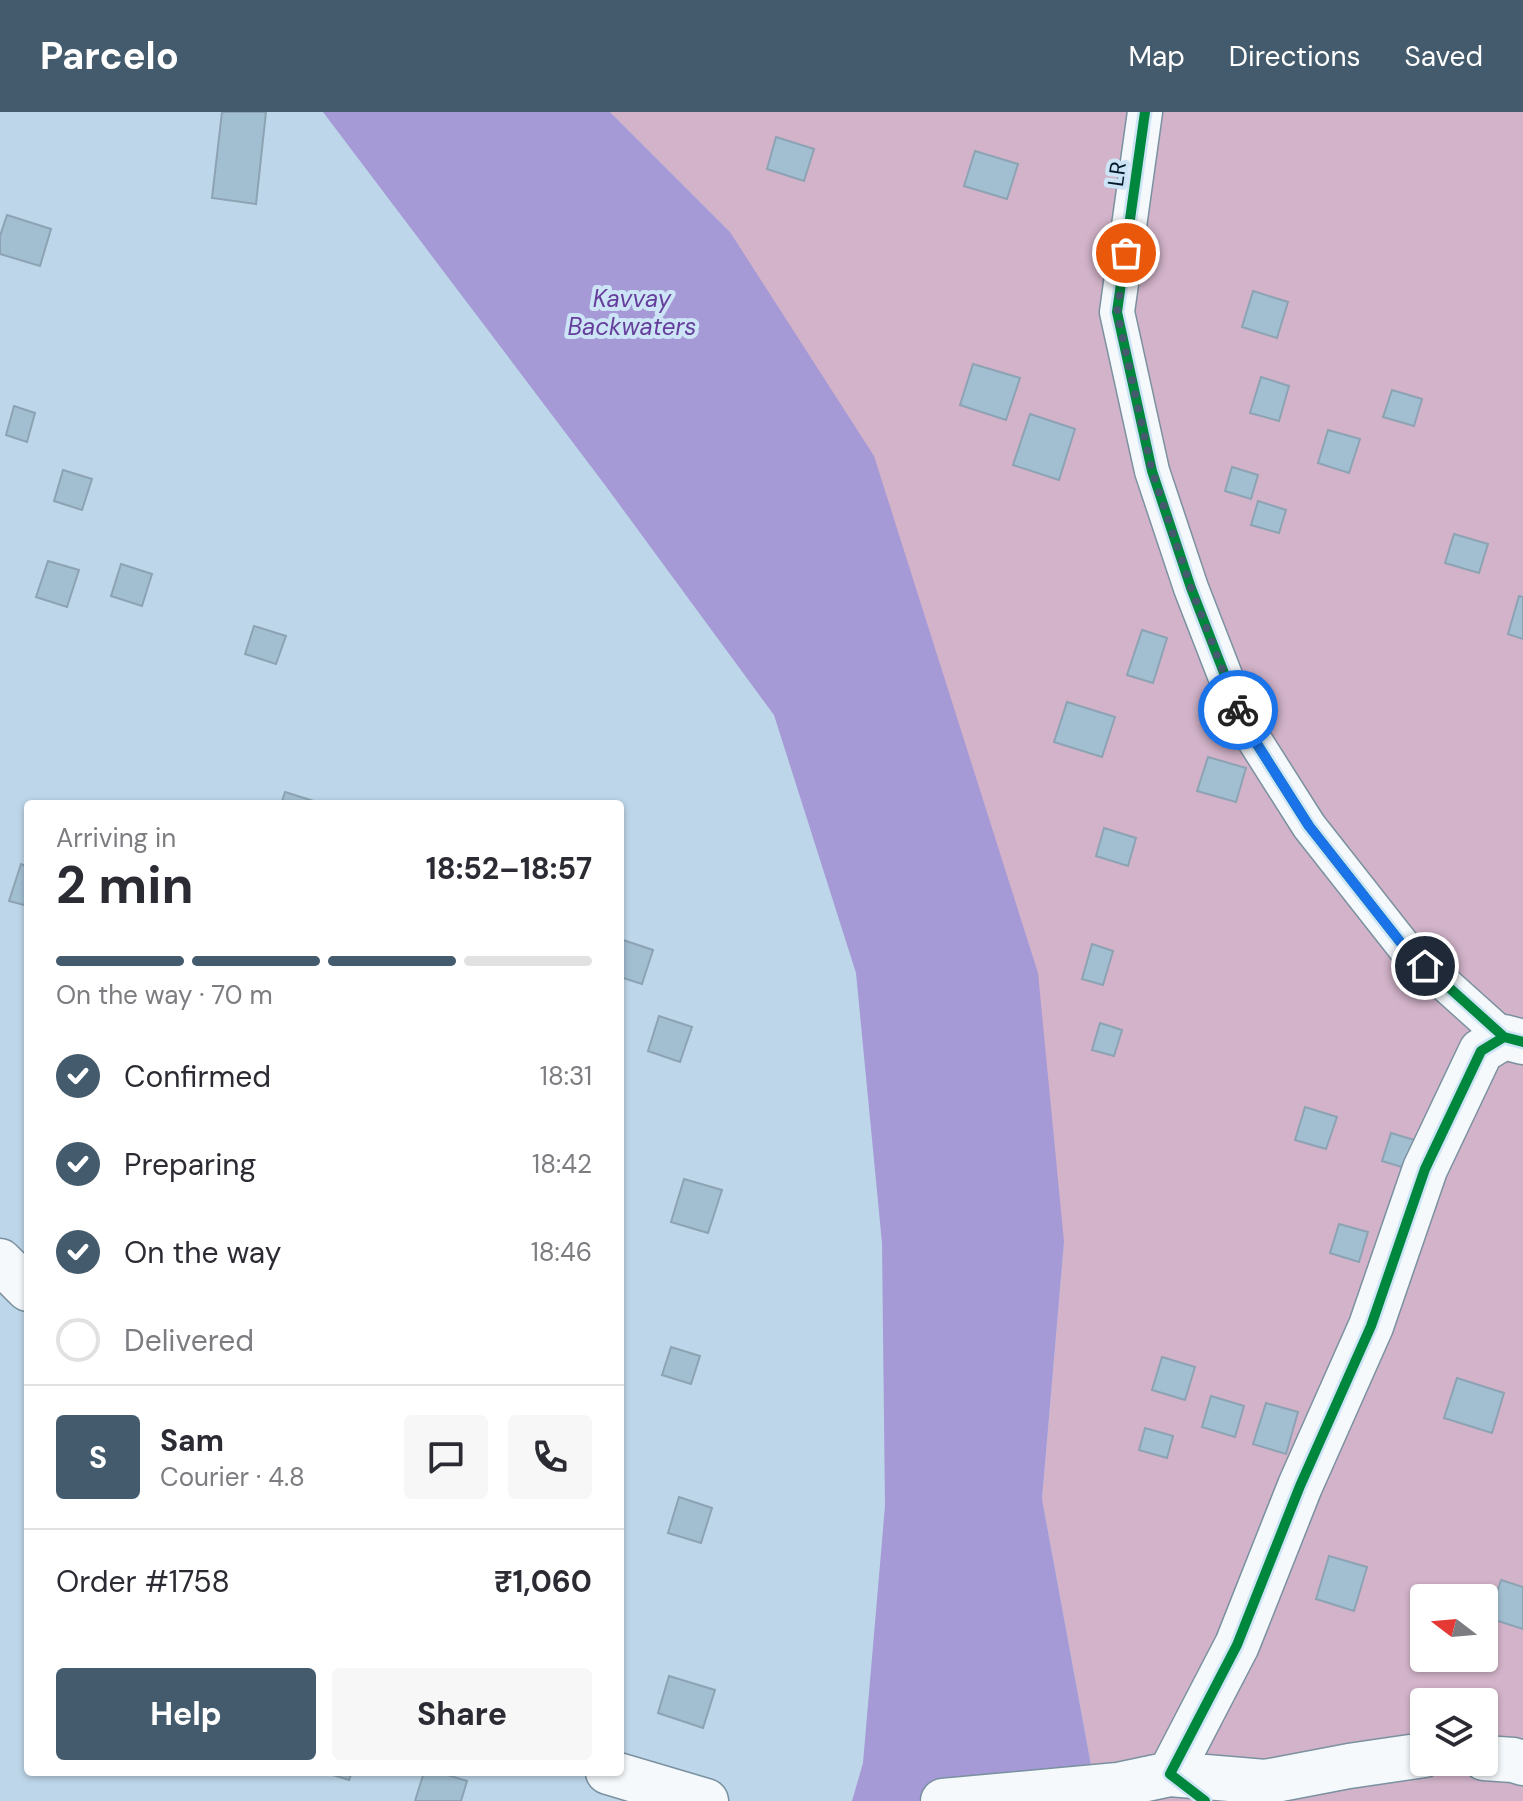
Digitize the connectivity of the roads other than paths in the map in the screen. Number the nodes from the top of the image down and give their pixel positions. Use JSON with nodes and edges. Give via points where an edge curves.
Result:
{"nodes":[{"id":1,"x":1145,"y":112,"type":"edge"},
{"id":2,"x":1513,"y":1040,"type":"edge"},
{"id":3,"x":0,"y":1261,"type":"edge"},
{"id":4,"x":24,"y":1285,"type":"edge"},
{"id":5,"x":1410,"y":1757,"type":"edge"},
{"id":6,"x":1498,"y":1759,"type":"edge"},
{"id":7,"x":1523,"y":1763,"type":"edge"},
{"id":8,"x":1170,"y":1774,"type":"junction"},
{"id":9,"x":622,"y":1776,"type":"edge"},
{"id":10,"x":706,"y":1801,"type":"edge"},
{"id":11,"x":943,"y":1801,"type":"edge"},
{"id":12,"x":1205,"y":1801,"type":"edge"}],
"edges":[{"from":1,"to":2,"type":"street","name":"LR","via":[[1117,312],[1152,471],[1243,722],[1309,826],[1405,948]]},
{"from":2,"to":8,"type":"street","via":[[1481,1051],[1425,1169],[1371,1326],[1237,1645]]},
{"from":3,"to":4,"type":"street"},
{"from":5,"to":8,"type":"street","via":[[1265,1782]]},
{"from":6,"to":7,"type":"street"},
{"from":8,"to":11,"type":"street","via":[[1118,1785]]},
{"from":8,"to":12,"type":"street"},
{"from":9,"to":10,"type":"street"}]}
